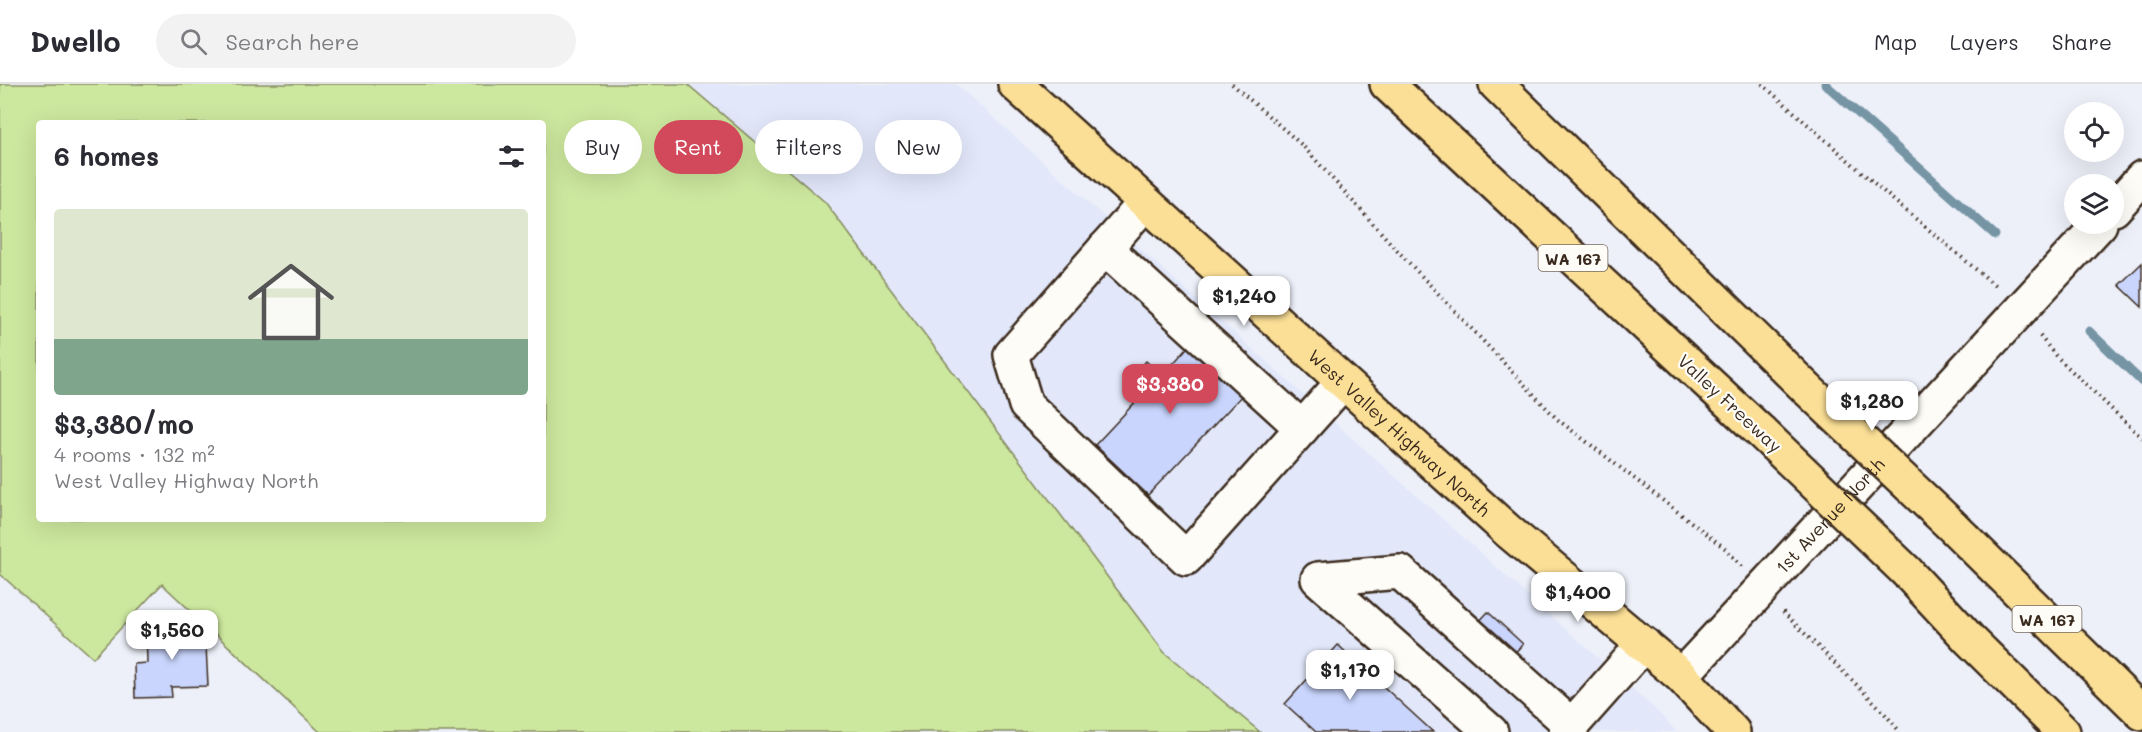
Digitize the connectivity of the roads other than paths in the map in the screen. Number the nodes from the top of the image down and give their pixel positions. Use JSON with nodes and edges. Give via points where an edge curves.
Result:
{"nodes":[{"id":1,"x":1015,"y":84,"type":"edge"},
{"id":2,"x":1387,"y":84,"type":"edge"},
{"id":3,"x":1496,"y":84,"type":"edge"},
{"id":4,"x":2142,"y":178,"type":"edge"},
{"id":5,"x":2124,"y":198,"type":"edge"},
{"id":6,"x":1145,"y":203,"type":"junction"},
{"id":7,"x":2091,"y":234,"type":"edge"},
{"id":8,"x":1105,"y":248,"type":"junction"},
{"id":9,"x":1343,"y":382,"type":"junction"},
{"id":10,"x":1302,"y":428,"type":"junction"},
{"id":11,"x":1644,"y":644,"type":"junction"},
{"id":12,"x":1681,"y":676,"type":"junction"},
{"id":13,"x":2141,"y":712,"type":"edge"},
{"id":14,"x":1569,"y":729,"type":"edge"},
{"id":15,"x":1491,"y":732,"type":"edge"},
{"id":16,"x":1733,"y":732,"type":"edge"},
{"id":17,"x":2063,"y":732,"type":"edge"}],
"edges":[{"from":1,"to":6,"type":"main road","name":"West Valley Highway North"},
{"from":2,"to":17,"type":"main road","name":"Valley Freeway","number":"WA 167","bridge":true,"via":[[1760,431],[1906,571]]},
{"from":3,"to":13,"type":"main road","number":"WA 167","bridge":true},
{"from":4,"to":5,"type":"street"},
{"from":6,"to":8,"type":"street"},
{"from":6,"to":9,"type":"main road","name":"West Valley Highway North"},
{"from":7,"to":12,"type":"street","name":"1st Avenue North"},
{"from":8,"to":10,"type":"street"},
{"from":8,"to":10,"type":"street","via":[[1011,355],[1026,405],[1186,558]]},
{"from":9,"to":10,"type":"street"},
{"from":9,"to":11,"type":"main road","name":"West Valley Highway North","via":[[1508,531]]},
{"from":11,"to":12,"type":"main road","name":"West Valley Highway North"},
{"from":11,"to":14,"type":"street"},
{"from":12,"to":16,"type":"main road","name":"West Valley Highway North"},
{"from":14,"to":15,"type":"street","via":[[1400,572],[1318,579]]}]}
